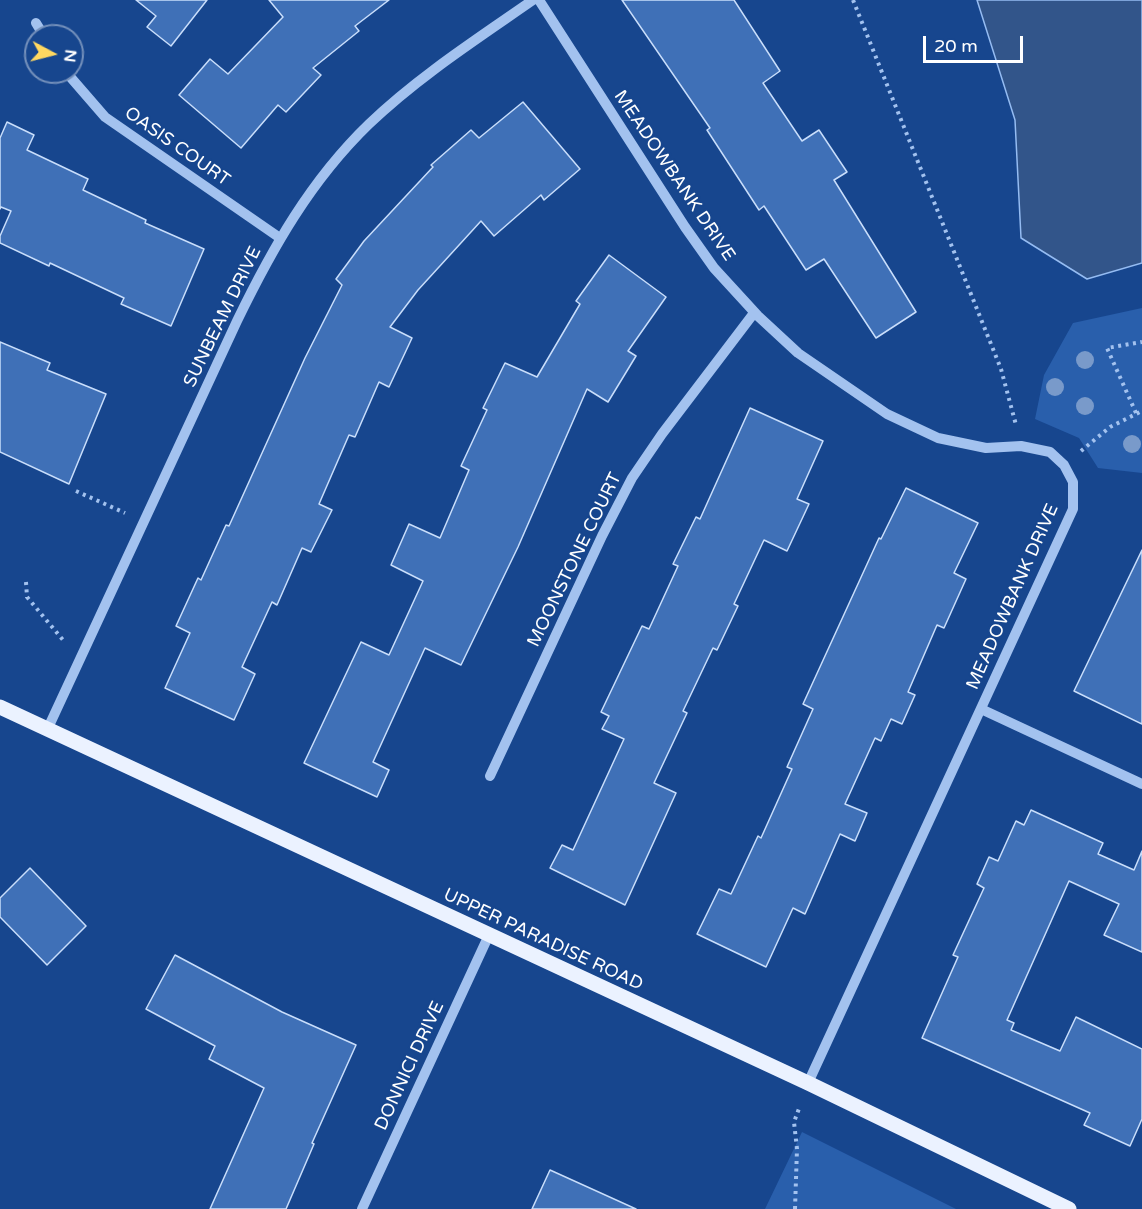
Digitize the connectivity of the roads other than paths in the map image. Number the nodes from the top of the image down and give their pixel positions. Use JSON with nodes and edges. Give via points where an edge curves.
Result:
{"nodes":[{"id":1,"x":533,"y":0,"type":"edge"},
{"id":2,"x":539,"y":0,"type":"edge"},
{"id":3,"x":76,"y":84,"type":"edge"},
{"id":4,"x":280,"y":238,"type":"junction"},
{"id":5,"x":754,"y":313,"type":"junction"},
{"id":6,"x":0,"y":707,"type":"edge"},
{"id":7,"x":981,"y":709,"type":"junction"},
{"id":8,"x":48,"y":728,"type":"junction"},
{"id":9,"x":490,"y":776,"type":"dead end"},
{"id":10,"x":1142,"y":784,"type":"edge"},
{"id":11,"x":488,"y":937,"type":"junction"},
{"id":12,"x":808,"y":1083,"type":"junction"},
{"id":13,"x":362,"y":1209,"type":"edge"},
{"id":14,"x":1069,"y":1209,"type":"edge"}],
"edges":[{"from":1,"to":4,"type":"street","name":"SUNBEAM DRIVE","via":[[434,70],[369,124],[313,188]]},
{"from":2,"to":5,"type":"street","name":"MEADOWBANK DRIVE","via":[[685,227],[714,268]]},
{"from":3,"to":4,"type":"street","name":"OASIS COURT","via":[[105,117]]},
{"from":4,"to":8,"type":"street","name":"SUNBEAM DRIVE","via":[[237,321]]},
{"from":5,"to":7,"type":"street","name":"MEADOWBANK DRIVE","via":[[798,353],[887,414],[938,438],[986,448],[1021,446],[1050,452],[1064,465],[1073,482],[1073,509]]},
{"from":5,"to":9,"type":"street","name":"MOONSTONE COURT","via":[[632,478]]},
{"from":6,"to":8,"type":"main road","name":"UPPER PARADISE ROAD"},
{"from":7,"to":10,"type":"street"},
{"from":7,"to":12,"type":"street","name":"MEADOWBANK DRIVE"},
{"from":8,"to":11,"type":"main road","name":"UPPER PARADISE ROAD"},
{"from":11,"to":12,"type":"main road","name":"UPPER PARADISE ROAD"},
{"from":11,"to":13,"type":"street","name":"DONNICI DRIVE"},
{"from":12,"to":14,"type":"main road","name":"UPPER PARADISE ROAD"}]}
